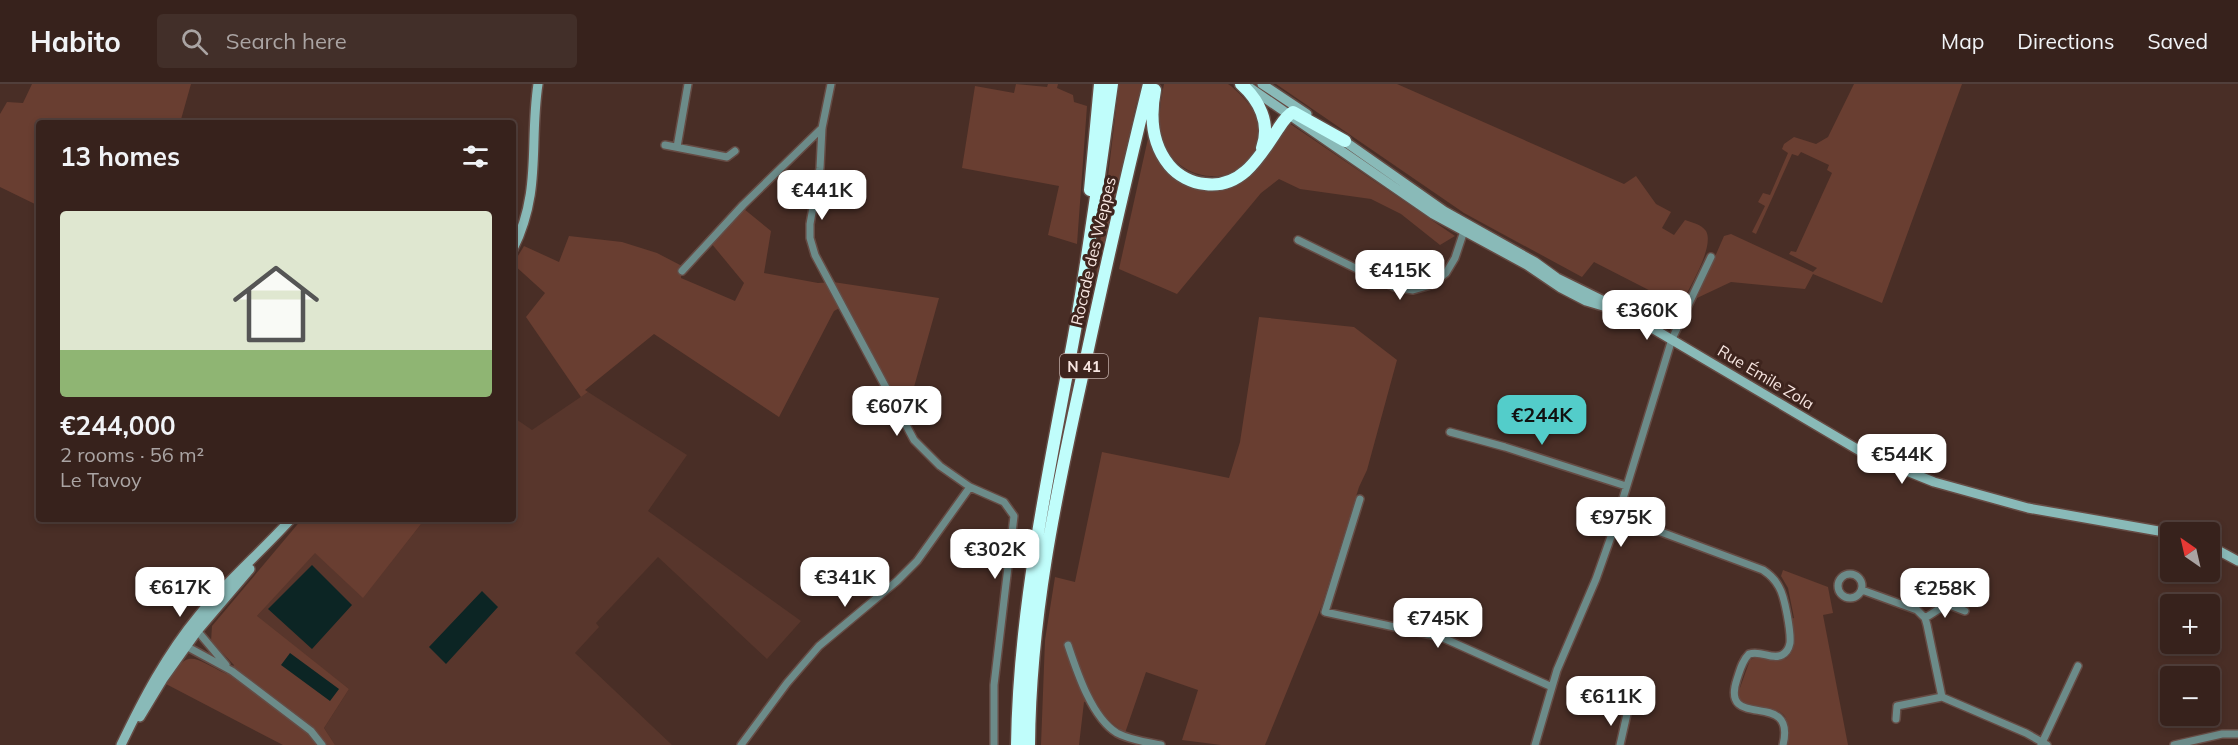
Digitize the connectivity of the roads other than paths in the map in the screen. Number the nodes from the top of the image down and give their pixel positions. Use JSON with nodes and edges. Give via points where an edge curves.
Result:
{"nodes":[{"id":1,"x":538,"y":84,"type":"edge"},
{"id":2,"x":688,"y":84,"type":"edge"},
{"id":3,"x":831,"y":84,"type":"edge"},
{"id":4,"x":1100,"y":84,"type":"edge"},
{"id":5,"x":1112,"y":84,"type":"edge"},
{"id":6,"x":1149,"y":84,"type":"edge"},
{"id":7,"x":1156,"y":84,"type":"edge"},
{"id":8,"x":1242,"y":84,"type":"edge"},
{"id":9,"x":1262,"y":84,"type":"edge"},
{"id":10,"x":1289,"y":114,"type":"junction"},
{"id":11,"x":822,"y":128,"type":"junction"},
{"id":12,"x":665,"y":145,"type":"dead end"},
{"id":13,"x":1346,"y":146,"type":"junction"},
{"id":14,"x":677,"y":147,"type":"junction"},
{"id":15,"x":735,"y":151,"type":"dead end"},
{"id":16,"x":1257,"y":160,"type":"junction"},
{"id":17,"x":1465,"y":228,"type":"junction"},
{"id":18,"x":1298,"y":240,"type":"dead end"},
{"id":19,"x":516,"y":242,"type":"edge"},
{"id":20,"x":1711,"y":257,"type":"dead end"},
{"id":21,"x":682,"y":271,"type":"dead end"},
{"id":22,"x":1078,"y":308,"type":"junction"},
{"id":23,"x":1672,"y":339,"type":"junction"},
{"id":24,"x":1450,"y":432,"type":"dead end"},
{"id":25,"x":1626,"y":486,"type":"junction"},
{"id":26,"x":970,"y":487,"type":"junction"},
{"id":27,"x":1360,"y":499,"type":"dead end"},
{"id":28,"x":1618,"y":516,"type":"junction"},
{"id":29,"x":288,"y":522,"type":"edge"},
{"id":30,"x":2160,"y":531,"type":"edge"},
{"id":31,"x":2220,"y":551,"type":"edge"},
{"id":32,"x":2238,"y":561,"type":"edge"},
{"id":33,"x":1862,"y":590,"type":"dead end"},
{"id":34,"x":1965,"y":611,"type":"dead end"},
{"id":35,"x":1924,"y":618,"type":"junction"},
{"id":36,"x":194,"y":628,"type":"junction"},
{"id":37,"x":182,"y":644,"type":"junction"},
{"id":38,"x":1068,"y":645,"type":"dead end"},
{"id":39,"x":2078,"y":666,"type":"dead end"},
{"id":40,"x":232,"y":671,"type":"junction"},
{"id":41,"x":1552,"y":687,"type":"junction"},
{"id":42,"x":1942,"y":697,"type":"junction"},
{"id":43,"x":1627,"y":714,"type":"dead end"},
{"id":44,"x":1896,"y":719,"type":"dead end"},
{"id":45,"x":2238,"y":734,"type":"edge"},
{"id":46,"x":2044,"y":744,"type":"edge"},
{"id":47,"x":122,"y":745,"type":"edge"},
{"id":48,"x":322,"y":745,"type":"edge"},
{"id":49,"x":741,"y":745,"type":"edge"},
{"id":50,"x":994,"y":745,"type":"edge"},
{"id":51,"x":1017,"y":745,"type":"edge"},
{"id":52,"x":1029,"y":745,"type":"edge"},
{"id":53,"x":1161,"y":745,"type":"edge"},
{"id":54,"x":1535,"y":745,"type":"edge"},
{"id":55,"x":1620,"y":745,"type":"edge"},
{"id":56,"x":1783,"y":745,"type":"edge"},
{"id":57,"x":2174,"y":745,"type":"edge"}],
"edges":[{"from":1,"to":19,"type":"main road","via":[[533,184]]},
{"from":2,"to":14,"type":"street"},
{"from":3,"to":11,"type":"street"},
{"from":4,"to":22,"type":"highway"},
{"from":5,"to":22,"type":"highway","number":"N 41"},
{"from":6,"to":52,"type":"highway","name":"Rocade des Weppes","number":"N 41","via":[[1054,508],[1037,613]]},
{"from":7,"to":16,"type":"highway","via":[[1152,109],[1156,138],[1168,165],[1181,176],[1220,185],[1240,177]]},
{"from":8,"to":10,"type":"main road"},
{"from":8,"to":16,"type":"highway","via":[[1258,103],[1264,123],[1264,143]]},
{"from":9,"to":13,"type":"main road"},
{"from":10,"to":13,"type":"highway","via":[[1295,112]]},
{"from":10,"to":16,"type":"highway"},
{"from":11,"to":21,"type":"street"},
{"from":11,"to":26,"type":"street","via":[[820,168],[810,219],[811,243],[818,262],[914,440],[933,461]]},
{"from":12,"to":14,"type":"street"},
{"from":13,"to":17,"type":"main road"},
{"from":14,"to":15,"type":"street","via":[[727,157]]},
{"from":17,"to":18,"type":"street","via":[[1446,273],[1431,285],[1413,290],[1394,287]]},
{"from":17,"to":23,"type":"main road","name":"Rue Émile Zola","via":[[1561,288],[1636,319]]},
{"from":20,"to":23,"type":"street"},
{"from":22,"to":51,"type":"highway","name":"Rocade des Weppes","number":"N 41","via":[[1024,620]]},
{"from":23,"to":25,"type":"street"},
{"from":23,"to":30,"type":"main road","name":"Rue Émile Zola","via":[[1890,466],[2028,508]]},
{"from":24,"to":25,"type":"street"},
{"from":25,"to":28,"type":"street"},
{"from":26,"to":49,"type":"street","via":[[917,561],[819,646]]},
{"from":26,"to":50,"type":"street","via":[[1004,502],[1012,511],[1014,522],[994,685]]},
{"from":27,"to":41,"type":"street","via":[[1325,612],[1441,637]]},
{"from":28,"to":41,"type":"street"},
{"from":28,"to":56,"type":"street","via":[[1762,570],[1778,585],[1783,595],[1788,649],[1777,656],[1749,654],[1733,694],[1740,705],[1782,719]]},
{"from":29,"to":36,"type":"main road"},
{"from":31,"to":32,"type":"main road"},
{"from":33,"to":35,"type":"street","via":[[1917,610]]},
{"from":34,"to":35,"type":"street","via":[[1947,604]]},
{"from":35,"to":42,"type":"street"},
{"from":36,"to":37,"type":"main road"},
{"from":36,"to":40,"type":"street"},
{"from":37,"to":40,"type":"street"},
{"from":37,"to":47,"type":"main road"},
{"from":38,"to":53,"type":"street","via":[[1102,721],[1126,737]]},
{"from":39,"to":46,"type":"street"},
{"from":40,"to":48,"type":"street","via":[[311,731]]},
{"from":41,"to":54,"type":"street"},
{"from":42,"to":44,"type":"street","via":[[1897,706]]},
{"from":42,"to":46,"type":"street"},
{"from":43,"to":55,"type":"street"},
{"from":45,"to":57,"type":"street"}]}
